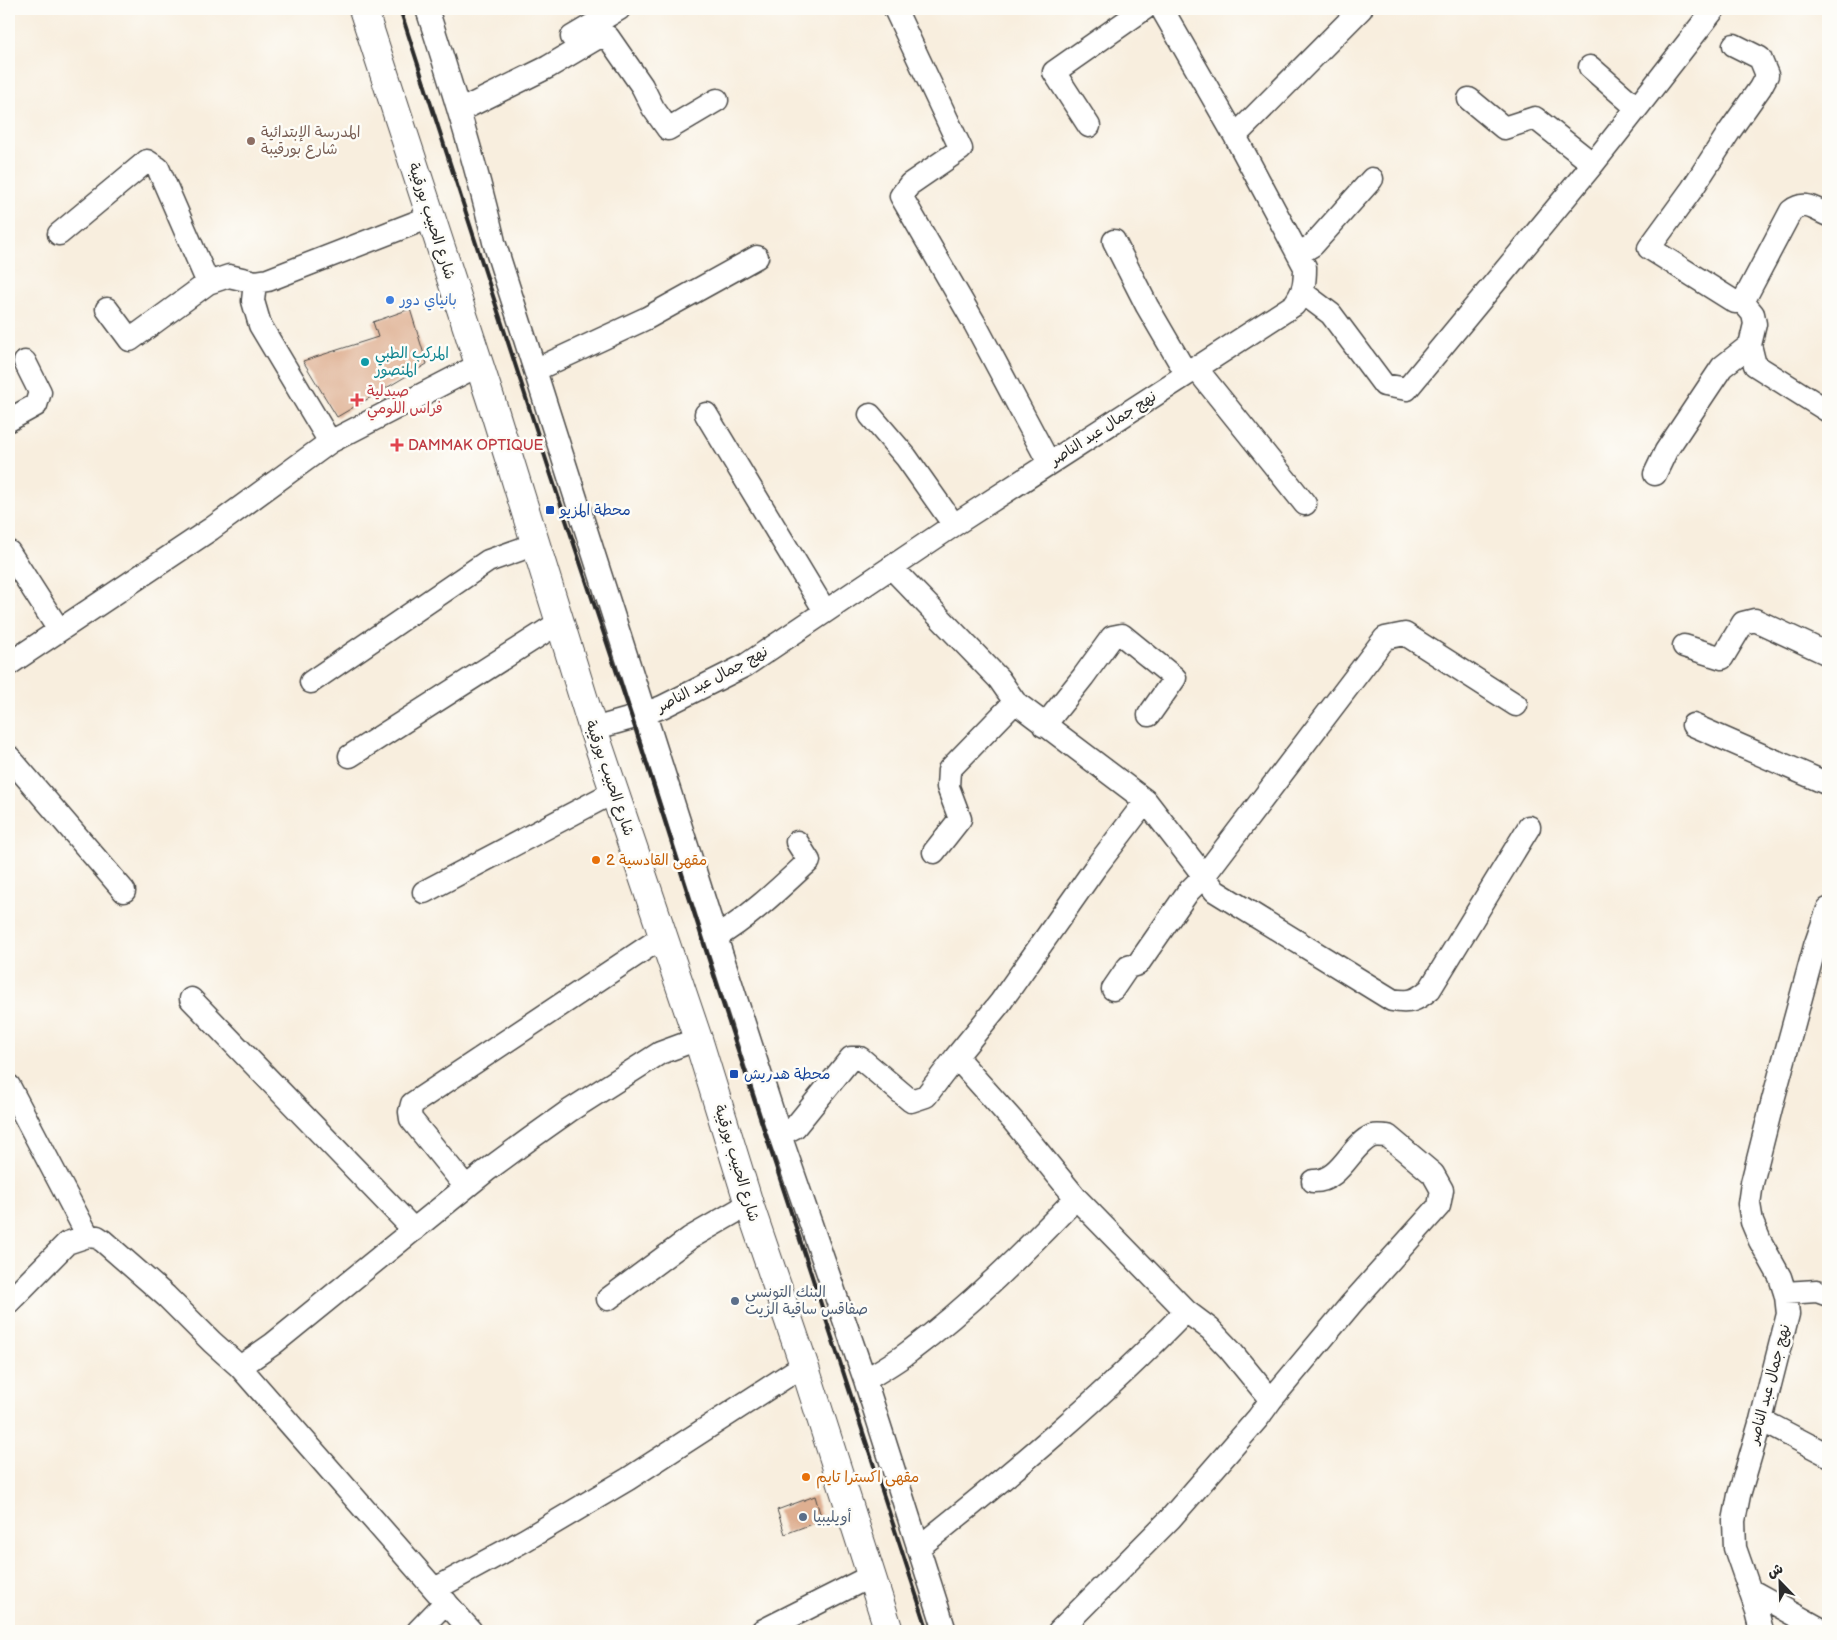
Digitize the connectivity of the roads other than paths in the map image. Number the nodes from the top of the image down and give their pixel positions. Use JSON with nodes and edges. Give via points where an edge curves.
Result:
{"nodes":[{"id":1,"x":363,"y":9,"type":"edge"},
{"id":2,"x":427,"y":9,"type":"edge"},
{"id":3,"x":619,"y":9,"type":"edge"},
{"id":4,"x":894,"y":9,"type":"edge"},
{"id":5,"x":1144,"y":9,"type":"edge"},
{"id":6,"x":1162,"y":9,"type":"edge"},
{"id":7,"x":1360,"y":9,"type":"edge"},
{"id":8,"x":1714,"y":9,"type":"edge"},
{"id":9,"x":1734,"y":45,"type":"dead end"},
{"id":10,"x":1590,"y":68,"type":"dead end"},
{"id":11,"x":1469,"y":99,"type":"dead end"},
{"id":12,"x":717,"y":100,"type":"dead end"},
{"id":13,"x":458,"y":104,"type":"junction"},
{"id":14,"x":1637,"y":108,"type":"junction"},
{"id":15,"x":1089,"y":126,"type":"dead end"},
{"id":16,"x":1235,"y":136,"type":"junction"},
{"id":17,"x":1594,"y":164,"type":"junction"},
{"id":18,"x":1372,"y":179,"type":"dead end"},
{"id":19,"x":1828,"y":215,"type":"edge"},
{"id":20,"x":430,"y":217,"type":"junction"},
{"id":21,"x":59,"y":234,"type":"dead end"},
{"id":22,"x":1114,"y":241,"type":"dead end"},
{"id":23,"x":1298,"y":254,"type":"junction"},
{"id":24,"x":756,"y":257,"type":"dead end"},
{"id":25,"x":255,"y":282,"type":"junction"},
{"id":26,"x":208,"y":284,"type":"junction"},
{"id":27,"x":1303,"y":293,"type":"junction"},
{"id":28,"x":1743,"y":302,"type":"junction"},
{"id":29,"x":107,"y":309,"type":"dead end"},
{"id":30,"x":1750,"y":345,"type":"junction"},
{"id":31,"x":25,"y":362,"type":"dead end"},
{"id":32,"x":479,"y":365,"type":"junction"},
{"id":33,"x":535,"y":370,"type":"junction"},
{"id":34,"x":1191,"y":370,"type":"junction"},
{"id":35,"x":1828,"y":411,"type":"edge"},
{"id":36,"x":706,"y":414,"type":"dead end"},
{"id":37,"x":870,"y":415,"type":"dead end"},
{"id":38,"x":9,"y":420,"type":"edge"},
{"id":39,"x":330,"y":442,"type":"junction"},
{"id":40,"x":1049,"y":463,"type":"junction"},
{"id":41,"x":1655,"y":474,"type":"dead end"},
{"id":42,"x":1305,"y":504,"type":"dead end"},
{"id":43,"x":954,"y":525,"type":"junction"},
{"id":44,"x":536,"y":544,"type":"junction"},
{"id":45,"x":9,"y":552,"type":"edge"},
{"id":46,"x":891,"y":567,"type":"junction"},
{"id":47,"x":825,"y":611,"type":"junction"},
{"id":48,"x":560,"y":622,"type":"junction"},
{"id":49,"x":59,"y":630,"type":"junction"},
{"id":50,"x":1684,"y":646,"type":"dead end"},
{"id":51,"x":1828,"y":654,"type":"edge"},
{"id":52,"x":9,"y":664,"type":"edge"},
{"id":53,"x":312,"y":682,"type":"dead end"},
{"id":54,"x":1015,"y":702,"type":"junction"},
{"id":55,"x":1516,"y":705,"type":"dead end"},
{"id":56,"x":644,"y":714,"type":"junction"},
{"id":57,"x":1149,"y":715,"type":"dead end"},
{"id":58,"x":1693,"y":725,"type":"dead end"},
{"id":59,"x":1044,"y":726,"type":"junction"},
{"id":60,"x":593,"y":729,"type":"junction"},
{"id":61,"x":350,"y":756,"type":"dead end"},
{"id":62,"x":9,"y":757,"type":"edge"},
{"id":63,"x":1828,"y":784,"type":"edge"},
{"id":64,"x":614,"y":792,"type":"junction"},
{"id":65,"x":1146,"y":802,"type":"junction"},
{"id":66,"x":1529,"y":827,"type":"dead end"},
{"id":67,"x":797,"y":842,"type":"dead end"},
{"id":68,"x":934,"y":852,"type":"dead end"},
{"id":69,"x":1204,"y":876,"type":"junction"},
{"id":70,"x":124,"y":891,"type":"dead end"},
{"id":71,"x":424,"y":892,"type":"dead end"},
{"id":72,"x":1828,"y":910,"type":"edge"},
{"id":73,"x":664,"y":936,"type":"junction"},
{"id":74,"x":716,"y":937,"type":"junction"},
{"id":75,"x":1113,"y":989,"type":"dead end"},
{"id":76,"x":191,"y":999,"type":"dead end"},
{"id":77,"x":698,"y":1039,"type":"junction"},
{"id":78,"x":956,"y":1057,"type":"junction"},
{"id":79,"x":9,"y":1086,"type":"edge"},
{"id":80,"x":780,"y":1135,"type":"junction"},
{"id":81,"x":1313,"y":1181,"type":"dead end"},
{"id":82,"x":466,"y":1187,"type":"junction"},
{"id":83,"x":1076,"y":1198,"type":"junction"},
{"id":84,"x":749,"y":1204,"type":"junction"},
{"id":85,"x":414,"y":1230,"type":"junction"},
{"id":86,"x":88,"y":1236,"type":"junction"},
{"id":87,"x":1785,"y":1293,"type":"junction"},
{"id":88,"x":1828,"y":1294,"type":"edge"},
{"id":89,"x":608,"y":1299,"type":"dead end"},
{"id":90,"x":9,"y":1302,"type":"edge"},
{"id":91,"x":1186,"y":1311,"type":"junction"},
{"id":92,"x":804,"y":1365,"type":"junction"},
{"id":93,"x":240,"y":1367,"type":"junction"},
{"id":94,"x":865,"y":1380,"type":"junction"},
{"id":95,"x":1271,"y":1400,"type":"junction"},
{"id":96,"x":1761,"y":1420,"type":"junction"},
{"id":97,"x":1828,"y":1455,"type":"edge"},
{"id":98,"x":918,"y":1548,"type":"junction"},
{"id":99,"x":871,"y":1576,"type":"junction"},
{"id":100,"x":1750,"y":1590,"type":"junction"},
{"id":101,"x":441,"y":1596,"type":"junction"},
{"id":102,"x":418,"y":1631,"type":"edge"},
{"id":103,"x":471,"y":1631,"type":"edge"},
{"id":104,"x":762,"y":1631,"type":"edge"},
{"id":105,"x":889,"y":1631,"type":"edge"},
{"id":106,"x":945,"y":1631,"type":"edge"},
{"id":107,"x":1059,"y":1631,"type":"edge"},
{"id":108,"x":1762,"y":1631,"type":"edge"},
{"id":109,"x":1824,"y":1631,"type":"edge"}],
"edges":[{"from":1,"to":20,"type":"main road","name":"شارع الحبيب بورقيبة"},
{"from":2,"to":13,"type":"street"},
{"from":3,"to":13,"type":"street"},
{"from":4,"to":40,"type":"street","via":[[961,149],[910,184],[901,196]]},
{"from":5,"to":15,"type":"street","via":[[1054,72]]},
{"from":6,"to":16,"type":"street"},
{"from":7,"to":16,"type":"street"},
{"from":8,"to":14,"type":"street"},
{"from":9,"to":28,"type":"street","via":[[1760,58],[1767,75],[1649,248],[1735,302]]},
{"from":10,"to":14,"type":"street"},
{"from":11,"to":17,"type":"street","via":[[1504,128],[1535,118]]},
{"from":12,"to":13,"type":"street","via":[[668,128],[608,37],[597,38],[548,67]]},
{"from":13,"to":33,"type":"street","via":[[494,242]]},
{"from":14,"to":17,"type":"street"},
{"from":16,"to":23,"type":"street"},
{"from":17,"to":27,"type":"street","via":[[1407,389],[1384,385],[1332,314]]},
{"from":18,"to":23,"type":"street","via":[[1313,245]]},
{"from":19,"to":28,"type":"street","via":[[1806,205],[1791,212]]},
{"from":20,"to":25,"type":"street","via":[[268,280]]},
{"from":20,"to":32,"type":"main road","name":"شارع الحبيب بورقيبة"},
{"from":21,"to":26,"type":"street","via":[[148,161],[158,168]]},
{"from":22,"to":34,"type":"street","via":[[1147,306]]},
{"from":23,"to":27,"type":"street","via":[[1305,267]]},
{"from":24,"to":33,"type":"street","via":[[647,318]]},
{"from":25,"to":26,"type":"street","via":[[229,276]]},
{"from":25,"to":39,"type":"street","via":[[253,301],[260,325]]},
{"from":26,"to":29,"type":"street","via":[[130,340]]},
{"from":27,"to":34,"type":"street","name":"نهج جمال عبد الناصر","via":[[1294,305]]},
{"from":28,"to":30,"type":"street","via":[[1753,314],[1755,324]]},
{"from":30,"to":35,"type":"street","via":[[1755,365]]},
{"from":30,"to":41,"type":"street","via":[[1722,367],[1666,451]]},
{"from":31,"to":38,"type":"street","via":[[40,392],[36,405]]},
{"from":32,"to":39,"type":"street"},
{"from":32,"to":44,"type":"main road","name":"شارع الحبيب بورقيبة"},
{"from":33,"to":56,"type":"street"},
{"from":34,"to":40,"type":"street","name":"نهج جمال عبد الناصر"},
{"from":34,"to":42,"type":"street"},
{"from":36,"to":47,"type":"street"},
{"from":37,"to":43,"type":"street","via":[[906,457]]},
{"from":39,"to":49,"type":"street","via":[[210,529]]},
{"from":40,"to":43,"type":"street","name":"نهج جمال عبد الناصر"},
{"from":43,"to":46,"type":"street","name":"نهج جمال عبد الناصر"},
{"from":44,"to":48,"type":"main road","name":"شارع الحبيب بورقيبة"},
{"from":44,"to":53,"type":"street","via":[[488,561]]},
{"from":45,"to":49,"type":"street"},
{"from":46,"to":47,"type":"street","name":"نهج جمال عبد الناصر"},
{"from":46,"to":54,"type":"street","via":[[999,678]]},
{"from":47,"to":56,"type":"street","name":"نهج جمال عبد الناصر","via":[[746,665]]},
{"from":48,"to":60,"type":"main road","name":"شارع الحبيب بورقيبة"},
{"from":48,"to":61,"type":"street"},
{"from":49,"to":52,"type":"street"},
{"from":50,"to":51,"type":"street","via":[[1722,658],[1743,623],[1755,620]]},
{"from":54,"to":59,"type":"street"},
{"from":54,"to":68,"type":"street","via":[[949,770],[948,787],[960,820]]},
{"from":55,"to":69,"type":"street","via":[[1405,634],[1385,638]]},
{"from":56,"to":60,"type":"street","name":"نهج جمال عبد الناصر"},
{"from":56,"to":74,"type":"street"},
{"from":57,"to":59,"type":"street","via":[[1175,678],[1122,635],[1112,637]]},
{"from":58,"to":63,"type":"street"},
{"from":59,"to":65,"type":"street"},
{"from":60,"to":64,"type":"main road","name":"شارع الحبيب بورقيبة"},
{"from":62,"to":70,"type":"street"},
{"from":64,"to":71,"type":"street"},
{"from":64,"to":73,"type":"main road","name":"شارع الحبيب بورقيبة"},
{"from":65,"to":69,"type":"street"},
{"from":65,"to":78,"type":"street","via":[[1084,882],[1000,1004]]},
{"from":66,"to":69,"type":"street","via":[[1430,989],[1420,998],[1407,1002],[1392,1000],[1215,892]]},
{"from":67,"to":74,"type":"street","via":[[809,861]]},
{"from":69,"to":75,"type":"street","via":[[1188,892],[1138,964],[1128,967]]},
{"from":72,"to":87,"type":"street","name":"نهج جمال عبد الناصر","via":[[1815,946],[1749,1204],[1752,1222]]},
{"from":73,"to":77,"type":"main road","name":"شارع الحبيب بورقيبة"},
{"from":73,"to":82,"type":"street","via":[[412,1104],[411,1119]]},
{"from":74,"to":80,"type":"street"},
{"from":76,"to":85,"type":"street"},
{"from":77,"to":82,"type":"street","via":[[660,1053],[569,1111]]},
{"from":77,"to":84,"type":"main road","name":"شارع الحبيب بورقيبة"},
{"from":78,"to":80,"type":"street","via":[[926,1096],[911,1101],[860,1058],[850,1058],[795,1127]]},
{"from":78,"to":83,"type":"street"},
{"from":79,"to":86,"type":"street"},
{"from":80,"to":94,"type":"street"},
{"from":81,"to":95,"type":"street","via":[[1320,1182],[1335,1173],[1373,1136],[1388,1136],[1433,1174],[1442,1190],[1439,1206]]},
{"from":82,"to":85,"type":"street"},
{"from":83,"to":91,"type":"street"},
{"from":83,"to":94,"type":"street","via":[[948,1322]]},
{"from":84,"to":89,"type":"street","via":[[690,1238]]},
{"from":84,"to":92,"type":"main road","name":"شارع الحبيب بورقيبة"},
{"from":85,"to":93,"type":"street"},
{"from":86,"to":90,"type":"street","via":[[67,1243]]},
{"from":86,"to":93,"type":"street","via":[[103,1241]]},
{"from":87,"to":88,"type":"street","via":[[1817,1291]]},
{"from":87,"to":96,"type":"street","name":"نهج جمال عبد الناصر","via":[[1788,1314]]},
{"from":91,"to":95,"type":"street","via":[[1210,1328]]},
{"from":91,"to":98,"type":"street","via":[[1114,1382]]},
{"from":92,"to":99,"type":"main road","name":"شارع الحبيب بورقيبة"},
{"from":92,"to":101,"type":"street"},
{"from":93,"to":101,"type":"street"},
{"from":94,"to":98,"type":"street"},
{"from":95,"to":107,"type":"street","via":[[1170,1519]]},
{"from":96,"to":97,"type":"street"},
{"from":96,"to":100,"type":"street","name":"نهج جمال عبد الناصر","via":[[1734,1521],[1735,1548]]},
{"from":98,"to":106,"type":"street"},
{"from":99,"to":104,"type":"street"},
{"from":99,"to":105,"type":"main road","name":"شارع الحبيب بورقيبة"},
{"from":100,"to":108,"type":"street","name":"نهج جمال عبد الناصر"},
{"from":100,"to":109,"type":"street"},
{"from":101,"to":102,"type":"street"},
{"from":101,"to":103,"type":"street"}]}
